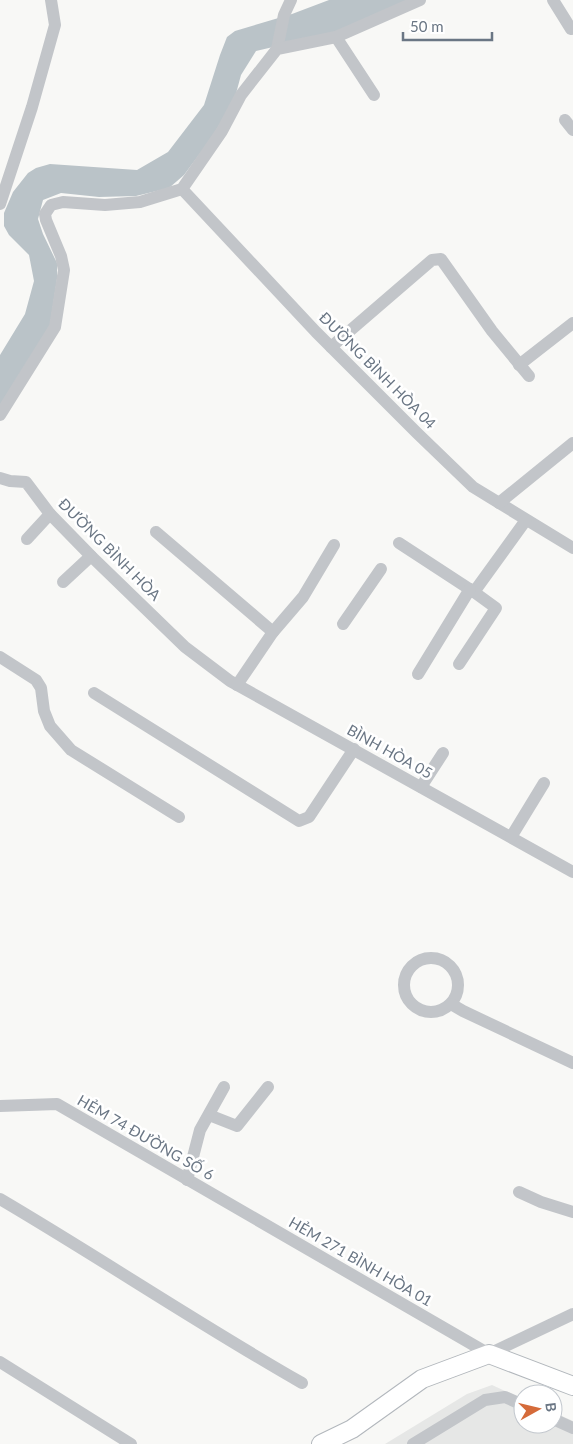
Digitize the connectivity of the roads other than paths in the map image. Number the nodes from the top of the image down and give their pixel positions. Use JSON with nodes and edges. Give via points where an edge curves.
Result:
{"nodes":[{"id":1,"x":51,"y":0,"type":"edge"},
{"id":2,"x":291,"y":0,"type":"edge"},
{"id":3,"x":420,"y":0,"type":"edge"},
{"id":4,"x":553,"y":0,"type":"edge"},
{"id":5,"x":571,"y":29,"type":"dead end"},
{"id":6,"x":336,"y":37,"type":"junction"},
{"id":7,"x":278,"y":49,"type":"junction"},
{"id":8,"x":374,"y":94,"type":"dead end"},
{"id":9,"x":182,"y":189,"type":"junction"},
{"id":10,"x":0,"y":204,"type":"edge"},
{"id":11,"x":573,"y":323,"type":"edge"},
{"id":12,"x":331,"y":347,"type":"junction"},
{"id":13,"x":519,"y":365,"type":"junction"},
{"id":14,"x":530,"y":376,"type":"dead end"},
{"id":15,"x":0,"y":414,"type":"edge"},
{"id":16,"x":573,"y":443,"type":"edge"},
{"id":17,"x":0,"y":478,"type":"edge"},
{"id":18,"x":499,"y":503,"type":"junction"},
{"id":19,"x":50,"y":514,"type":"junction"},
{"id":20,"x":526,"y":520,"type":"junction"},
{"id":21,"x":156,"y":532,"type":"dead end"},
{"id":22,"x":27,"y":539,"type":"dead end"},
{"id":23,"x":399,"y":543,"type":"dead end"},
{"id":24,"x":334,"y":545,"type":"dead end"},
{"id":25,"x":573,"y":548,"type":"edge"},
{"id":26,"x":91,"y":556,"type":"junction"},
{"id":27,"x":381,"y":569,"type":"dead end"},
{"id":28,"x":63,"y":582,"type":"dead end"},
{"id":29,"x":472,"y":590,"type":"junction"},
{"id":30,"x":343,"y":624,"type":"dead end"},
{"id":31,"x":273,"y":632,"type":"junction"},
{"id":32,"x":194,"y":654,"type":"joint"},
{"id":33,"x":0,"y":658,"type":"edge"},
{"id":34,"x":459,"y":664,"type":"dead end"},
{"id":35,"x":418,"y":674,"type":"dead end"},
{"id":36,"x":236,"y":685,"type":"junction"},
{"id":37,"x":94,"y":692,"type":"dead end"},
{"id":38,"x":354,"y":749,"type":"junction"},
{"id":39,"x":442,"y":752,"type":"dead end"},
{"id":40,"x":544,"y":783,"type":"dead end"},
{"id":41,"x":421,"y":787,"type":"junction"},
{"id":42,"x":179,"y":817,"type":"dead end"},
{"id":43,"x":511,"y":837,"type":"junction"},
{"id":44,"x":573,"y":872,"type":"edge"},
{"id":45,"x":451,"y":1004,"type":"junction"},
{"id":46,"x":573,"y":1063,"type":"edge"},
{"id":47,"x":224,"y":1087,"type":"dead end"},
{"id":48,"x":268,"y":1087,"type":"dead end"},
{"id":49,"x":0,"y":1106,"type":"edge"},
{"id":50,"x":209,"y":1115,"type":"junction"},
{"id":51,"x":187,"y":1180,"type":"junction"},
{"id":52,"x":519,"y":1192,"type":"dead end"},
{"id":53,"x":216,"y":1197,"type":"joint"},
{"id":54,"x":0,"y":1200,"type":"edge"},
{"id":55,"x":573,"y":1212,"type":"edge"},
{"id":56,"x":573,"y":1314,"type":"edge"},
{"id":57,"x":489,"y":1354,"type":"junction"},
{"id":58,"x":0,"y":1362,"type":"edge"},
{"id":59,"x":302,"y":1383,"type":"dead end"},
{"id":60,"x":573,"y":1386,"type":"edge"},
{"id":61,"x":513,"y":1401,"type":"edge"},
{"id":62,"x":131,"y":1444,"type":"edge"},
{"id":63,"x":321,"y":1444,"type":"edge"},
{"id":64,"x":413,"y":1444,"type":"edge"}],
"edges":[{"from":1,"to":10,"type":"street","via":[[55,25]]},
{"from":2,"to":7,"type":"street","via":[[284,15]]},
{"from":3,"to":6,"type":"street"},
{"from":4,"to":5,"type":"street"},
{"from":6,"to":7,"type":"street"},
{"from":6,"to":8,"type":"street"},
{"from":7,"to":9,"type":"street","via":[[241,95],[222,131]]},
{"from":9,"to":12,"type":"street","name":"ĐƯỜNG BÌNH HÒA 04"},
{"from":9,"to":15,"type":"street","via":[[140,202],[105,205],[63,202],[48,209],[46,220],[64,270],[55,327]]},
{"from":11,"to":13,"type":"street"},
{"from":12,"to":13,"type":"street","via":[[432,260],[441,259]]},
{"from":12,"to":18,"type":"street","name":"ĐƯỜNG BÌNH HÒA 04","via":[[473,487]]},
{"from":13,"to":14,"type":"street"},
{"from":16,"to":18,"type":"street"},
{"from":17,"to":19,"type":"street","name":"ĐƯỜNG BÌNH HÒA","via":[[26,482]]},
{"from":18,"to":20,"type":"street","name":"ĐƯỜNG BÌNH HÒA 04"},
{"from":19,"to":22,"type":"street"},
{"from":19,"to":26,"type":"street","name":"ĐƯỜNG BÌNH HÒA"},
{"from":20,"to":25,"type":"street","name":"ĐƯỜNG BÌNH HÒA 04"},
{"from":20,"to":29,"type":"street"},
{"from":21,"to":31,"type":"street"},
{"from":23,"to":29,"type":"street"},
{"from":24,"to":31,"type":"street","via":[[303,596]]},
{"from":26,"to":28,"type":"street"},
{"from":26,"to":32,"type":"street","name":"ĐƯỜNG BÌNH HÒA"},
{"from":27,"to":30,"type":"street"},
{"from":29,"to":34,"type":"street","via":[[496,608]]},
{"from":29,"to":35,"type":"street"},
{"from":31,"to":36,"type":"street"},
{"from":32,"to":36,"type":"street","name":"BÌNH HÒA 05"},
{"from":33,"to":42,"type":"street","via":[[36,680],[50,726],[71,750]]},
{"from":36,"to":38,"type":"street","name":"BÌNH HÒA 05"},
{"from":37,"to":38,"type":"street","via":[[299,821],[308,817]]},
{"from":38,"to":41,"type":"street","name":"BÌNH HÒA 05"},
{"from":39,"to":41,"type":"street"},
{"from":40,"to":43,"type":"street"},
{"from":41,"to":43,"type":"street","name":"BÌNH HÒA 05"},
{"from":43,"to":44,"type":"street","name":"BÌNH HÒA 05"},
{"from":45,"to":45,"type":"street","via":[[458,982],[447,962],[425,958],[411,966],[404,987],[415,1007],[430,1012]]},
{"from":45,"to":46,"type":"street"},
{"from":47,"to":50,"type":"street"},
{"from":48,"to":50,"type":"street","via":[[237,1126]]},
{"from":49,"to":51,"type":"street","name":"HẺM 74 ĐƯỜNG SỐ 6","via":[[58,1104]]},
{"from":50,"to":51,"type":"street","via":[[200,1130]]},
{"from":51,"to":53,"type":"street","name":"HẺM 74 ĐƯỜNG SỐ 6"},
{"from":52,"to":55,"type":"street"},
{"from":53,"to":57,"type":"street","name":"HẺM 271 BÌNH HÒA 01"},
{"from":54,"to":59,"type":"street"},
{"from":56,"to":57,"type":"street"},
{"from":57,"to":60,"type":"main road"},
{"from":57,"to":63,"type":"main road","via":[[422,1379],[352,1428]]},
{"from":58,"to":62,"type":"street"},
{"from":61,"to":64,"type":"street","via":[[505,1397],[485,1400]]}]}
